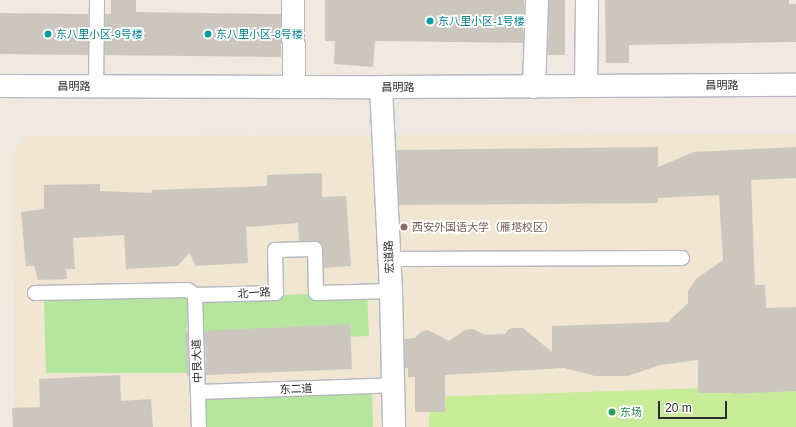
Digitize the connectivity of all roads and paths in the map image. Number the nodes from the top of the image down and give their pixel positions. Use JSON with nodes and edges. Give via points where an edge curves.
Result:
{"nodes":[{"id":1,"x":97,"y":0,"type":"edge"},
{"id":2,"x":293,"y":0,"type":"edge"},
{"id":3,"x":537,"y":0,"type":"edge"},
{"id":4,"x":587,"y":0,"type":"edge"},
{"id":5,"x":796,"y":85,"type":"edge"},
{"id":6,"x":0,"y":86,"type":"edge"},
{"id":7,"x":96,"y":86,"type":"junction"},
{"id":8,"x":586,"y":86,"type":"junction"},
{"id":9,"x":294,"y":87,"type":"junction"},
{"id":10,"x":381,"y":87,"type":"junction"},
{"id":11,"x":534,"y":87,"type":"junction"},
{"id":12,"x":682,"y":258,"type":"dead end"},
{"id":13,"x":389,"y":260,"type":"junction"},
{"id":14,"x":391,"y":291,"type":"junction"},
{"id":15,"x":35,"y":293,"type":"dead end"},
{"id":16,"x":195,"y":295,"type":"junction"},
{"id":17,"x":394,"y":385,"type":"junction"},
{"id":18,"x":198,"y":392,"type":"junction"},
{"id":19,"x":199,"y":427,"type":"edge"},
{"id":20,"x":394,"y":427,"type":"edge"}],
"edges":[{"from":1,"to":7,"type":"lane"},
{"from":2,"to":9,"type":"street"},
{"from":3,"to":11,"type":"street"},
{"from":4,"to":8,"type":"street"},
{"from":5,"to":8,"type":"street","name":"昌明路"},
{"from":6,"to":7,"type":"street","name":"昌明路"},
{"from":7,"to":9,"type":"street","name":"昌明路"},
{"from":8,"to":11,"type":"street","name":"昌明路"},
{"from":9,"to":10,"type":"street","name":"昌明路"},
{"from":10,"to":11,"type":"street","name":"昌明路"},
{"from":10,"to":13,"type":"street","name":"宏道路"},
{"from":12,"to":13,"type":"lane"},
{"from":13,"to":14,"type":"street","name":"宏道路"},
{"from":14,"to":16,"type":"lane","name":"北一路","via":[[316,293],[315,249],[275,250],[276,293]]},
{"from":14,"to":17,"type":"street","name":"宏道路"},
{"from":15,"to":16,"type":"lane","name":"北一路","via":[[188,290]]},
{"from":16,"to":18,"type":"lane","name":"中艮大道"},
{"from":17,"to":18,"type":"lane","name":"东二道"},
{"from":17,"to":20,"type":"street","name":"宏道路"},
{"from":18,"to":19,"type":"lane","name":"中艮大道"}]}
